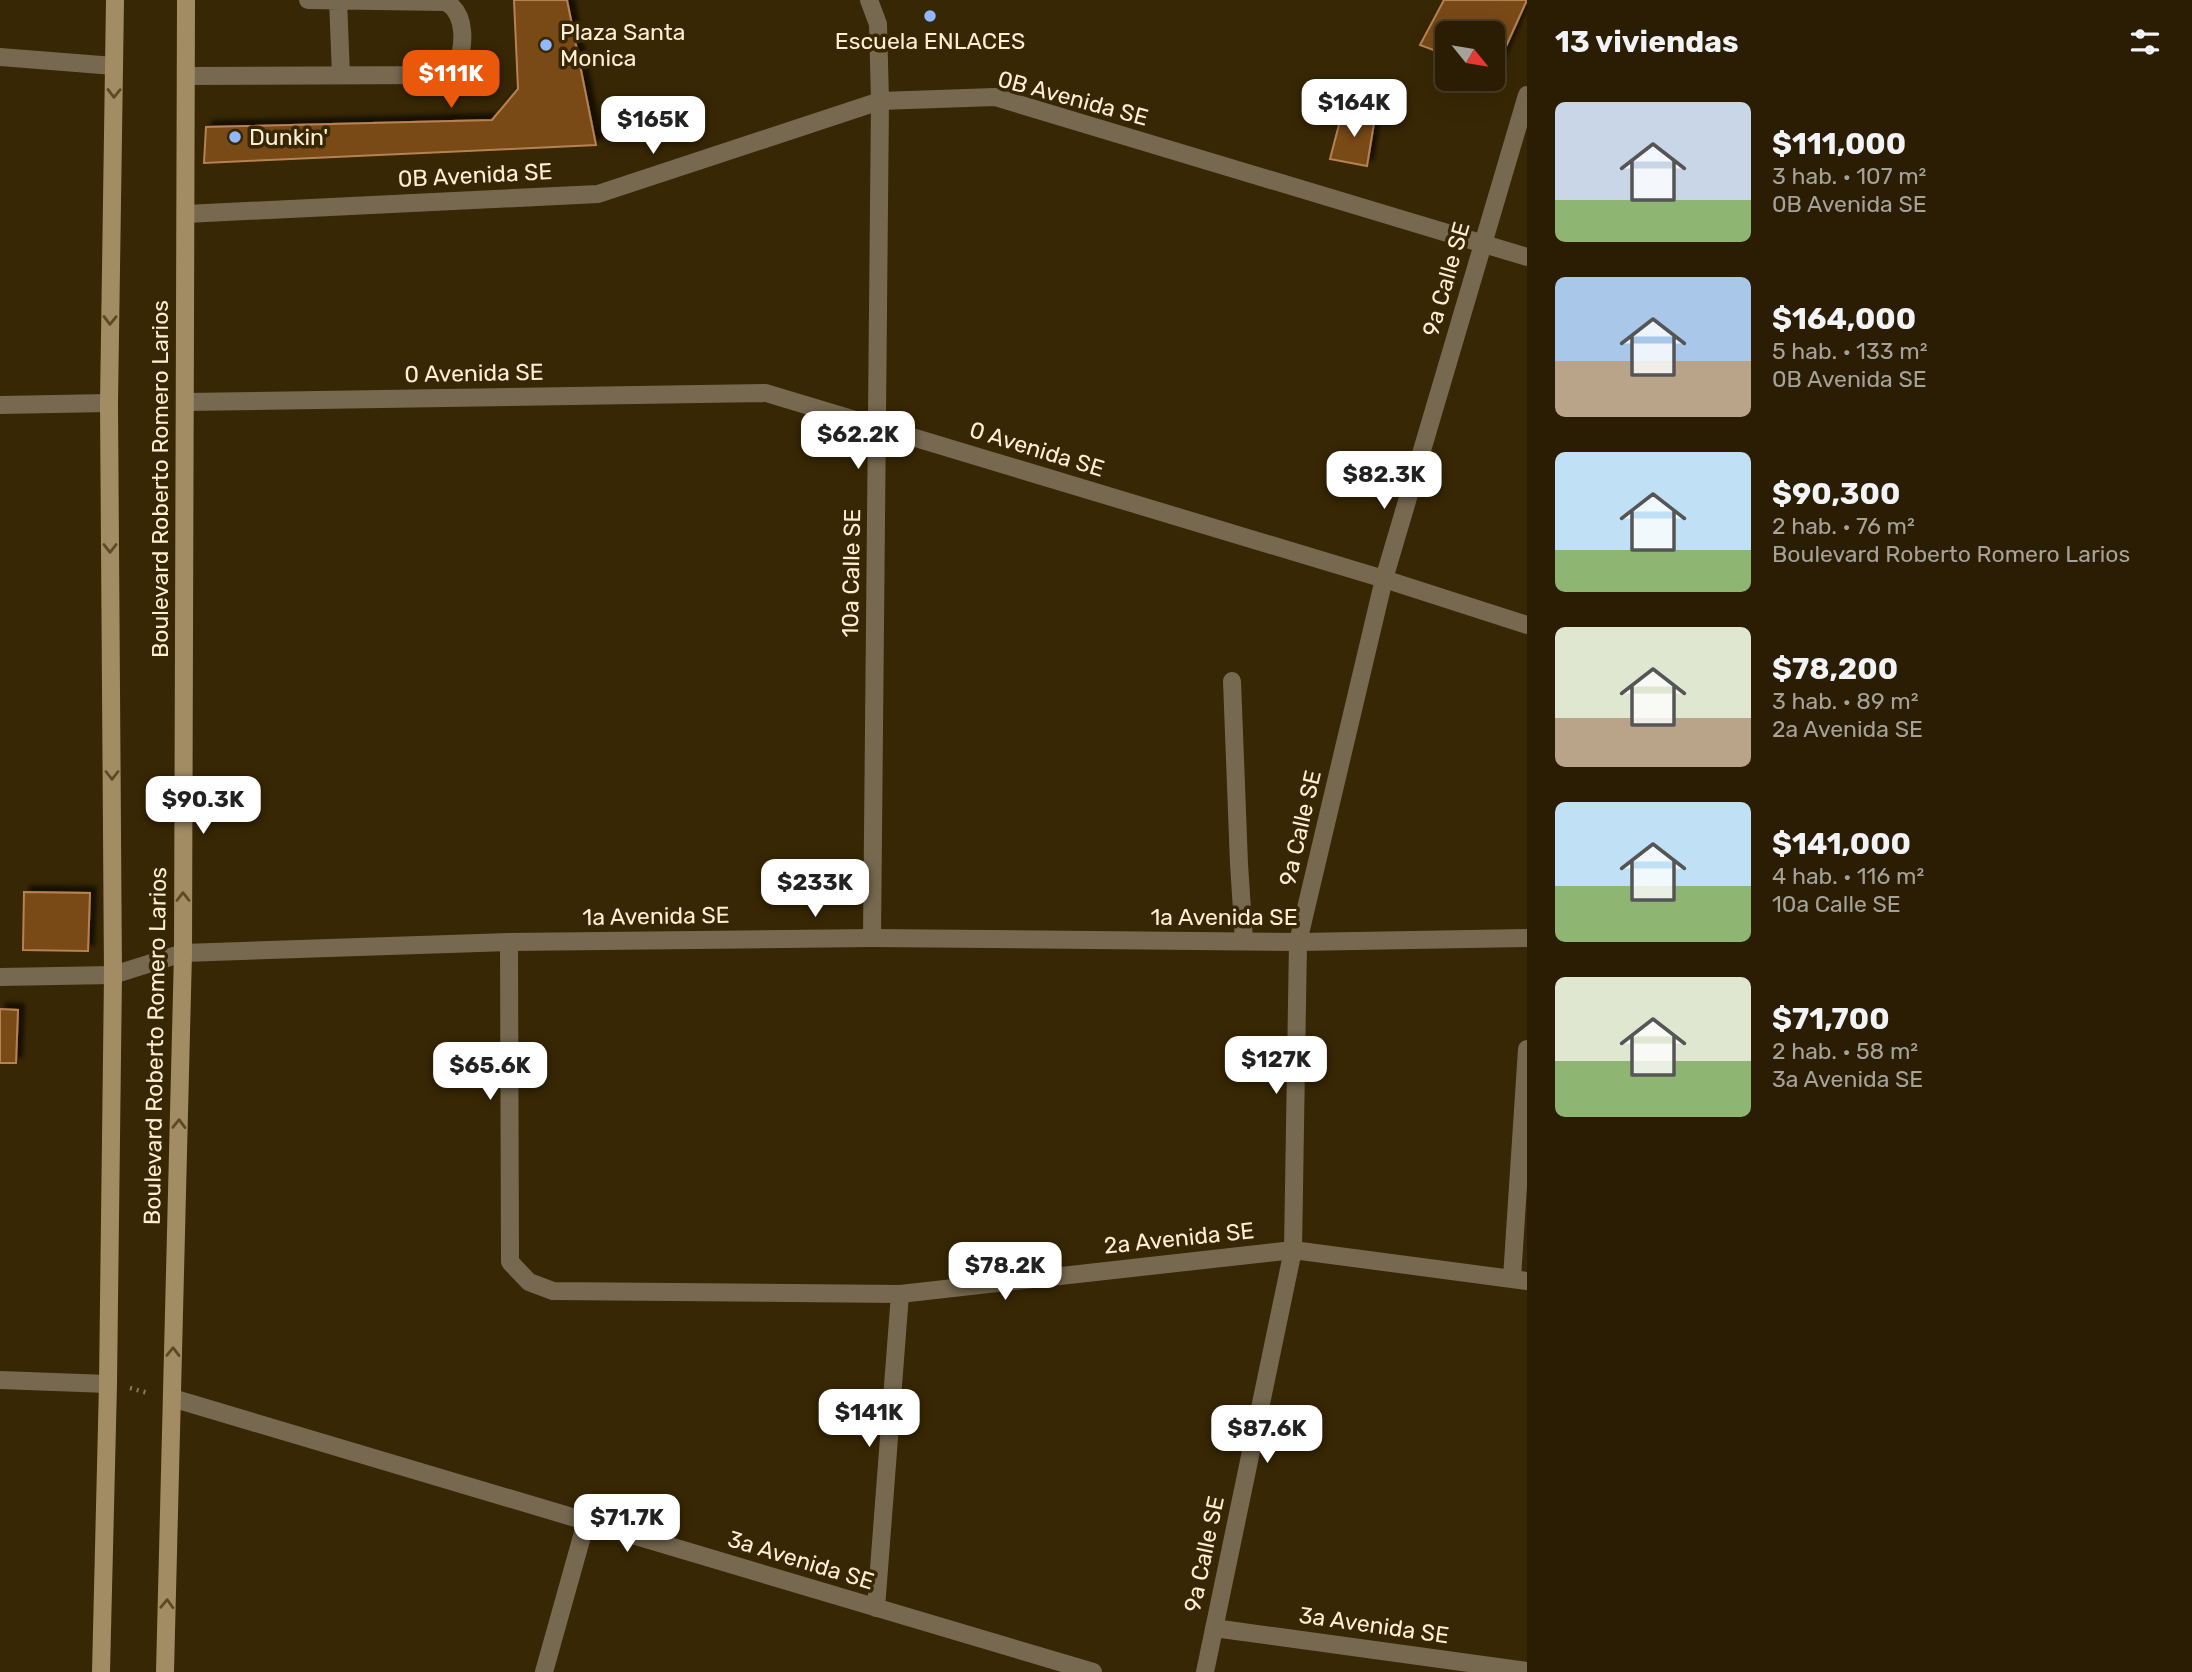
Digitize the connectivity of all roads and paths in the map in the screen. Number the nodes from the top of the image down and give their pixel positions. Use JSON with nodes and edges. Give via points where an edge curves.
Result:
{"nodes":[{"id":1,"x":115,"y":0,"type":"edge"},
{"id":2,"x":186,"y":0,"type":"edge"},
{"id":3,"x":308,"y":0,"type":"edge"},
{"id":4,"x":869,"y":0,"type":"edge"},
{"id":5,"x":338,"y":1,"type":"edge"},
{"id":6,"x":387,"y":1,"type":"edge"},
{"id":7,"x":0,"y":57,"type":"edge"},
{"id":8,"x":114,"y":66,"type":"junction"},
{"id":9,"x":341,"y":75,"type":"junction"},
{"id":10,"x":186,"y":76,"type":"junction"},
{"id":11,"x":1527,"y":95,"type":"edge"},
{"id":12,"x":880,"y":101,"type":"junction"},
{"id":13,"x":186,"y":214,"type":"junction"},
{"id":14,"x":1482,"y":243,"type":"junction"},
{"id":15,"x":1527,"y":257,"type":"edge"},
{"id":16,"x":185,"y":402,"type":"junction"},
{"id":17,"x":109,"y":403,"type":"junction"},
{"id":18,"x":0,"y":405,"type":"edge"},
{"id":19,"x":877,"y":427,"type":"junction"},
{"id":20,"x":1384,"y":579,"type":"junction"},
{"id":21,"x":1527,"y":625,"type":"edge"},
{"id":22,"x":1232,"y":681,"type":"dead end"},
{"id":23,"x":872,"y":938,"type":"junction"},
{"id":24,"x":1527,"y":938,"type":"edge"},
{"id":25,"x":1244,"y":941,"type":"junction"},
{"id":26,"x":509,"y":942,"type":"junction"},
{"id":27,"x":1298,"y":942,"type":"junction"},
{"id":28,"x":183,"y":953,"type":"junction"},
{"id":29,"x":113,"y":975,"type":"junction"},
{"id":30,"x":0,"y":977,"type":"edge"},
{"id":31,"x":1527,"y":1049,"type":"edge"},
{"id":32,"x":1293,"y":1250,"type":"junction"},
{"id":33,"x":1519,"y":1280,"type":"edge"},
{"id":34,"x":900,"y":1294,"type":"junction"},
{"id":35,"x":0,"y":1380,"type":"edge"},
{"id":36,"x":108,"y":1384,"type":"junction"},
{"id":37,"x":172,"y":1398,"type":"junction"},
{"id":38,"x":586,"y":1522,"type":"junction"},
{"id":39,"x":876,"y":1608,"type":"junction"},
{"id":40,"x":1214,"y":1628,"type":"junction"},
{"id":41,"x":1527,"y":1671,"type":"edge"},
{"id":42,"x":102,"y":1672,"type":"edge"},
{"id":43,"x":165,"y":1672,"type":"edge"},
{"id":44,"x":544,"y":1672,"type":"edge"},
{"id":45,"x":1093,"y":1672,"type":"edge"},
{"id":46,"x":1205,"y":1672,"type":"edge"}],
"edges":[{"from":1,"to":8,"type":"main road","name":"Boulevard Roberto Romero Larios"},
{"from":2,"to":10,"type":"main road","name":"Boulevard Roberto Romero Larios"},
{"from":3,"to":5,"type":"street"},
{"from":4,"to":12,"type":"street","name":"10a Calle SE","via":[[878,24]]},
{"from":5,"to":6,"type":"street"},
{"from":5,"to":9,"type":"street"},
{"from":6,"to":9,"type":"street","via":[[446,2],[454,7],[460,18],[463,50],[457,69],[436,75]]},
{"from":7,"to":8,"type":"street"},
{"from":8,"to":17,"type":"main road","name":"Boulevard Roberto Romero Larios","one_way":true},
{"from":9,"to":10,"type":"street"},
{"from":10,"to":13,"type":"main road","name":"Boulevard Roberto Romero Larios"},
{"from":11,"to":14,"type":"street","name":"9a Calle SE"},
{"from":12,"to":13,"type":"street","name":"0B Avenida SE","via":[[598,194]]},
{"from":12,"to":14,"type":"street","name":"0B Avenida SE","via":[[995,97]]},
{"from":12,"to":19,"type":"street","name":"10a Calle SE"},
{"from":13,"to":16,"type":"main road","name":"Boulevard Roberto Romero Larios"},
{"from":14,"to":15,"type":"street","name":"0B Avenida SE"},
{"from":14,"to":20,"type":"street","name":"9a Calle SE"},
{"from":16,"to":19,"type":"street","name":"0 Avenida SE","via":[[766,393]]},
{"from":28,"to":16,"type":"main road","name":"Boulevard Roberto Romero Larios","one_way":true},
{"from":17,"to":18,"type":"street"},
{"from":17,"to":29,"type":"main road","name":"Boulevard Roberto Romero Larios","one_way":true},
{"from":19,"to":20,"type":"street","name":"0 Avenida SE"},
{"from":19,"to":23,"type":"street","name":"10a Calle SE"},
{"from":20,"to":21,"type":"street","name":"0 Avenida SE"},
{"from":20,"to":27,"type":"street","name":"9a Calle SE"},
{"from":22,"to":25,"type":"street"},
{"from":23,"to":25,"type":"street","name":"1a Avenida SE"},
{"from":23,"to":26,"type":"street","name":"1a Avenida SE"},
{"from":24,"to":27,"type":"street","name":"1a Avenida SE"},
{"from":25,"to":27,"type":"street","name":"1a Avenida SE"},
{"from":26,"to":28,"type":"street","name":"1a Avenida SE"},
{"from":26,"to":34,"type":"street","name":"2a Avenida SE","via":[[510,1262],[529,1282],[553,1291]]},
{"from":27,"to":32,"type":"street","name":"9a Calle SE"},
{"from":28,"to":29,"type":"street","name":"1a Avenida SE"},
{"from":37,"to":28,"type":"main road","name":"Boulevard Roberto Romero Larios","one_way":true},
{"from":29,"to":30,"type":"street","name":"1a Avenida SE"},
{"from":29,"to":36,"type":"main road","name":"Boulevard Roberto Romero Larios"},
{"from":31,"to":33,"type":"street"},
{"from":32,"to":33,"type":"street","name":"2a Avenida SE"},
{"from":32,"to":34,"type":"street","name":"2a Avenida SE"},
{"from":32,"to":40,"type":"street","name":"9a Calle SE"},
{"from":34,"to":39,"type":"street"},
{"from":35,"to":36,"type":"street"},
{"from":36,"to":37,"type":"path"},
{"from":36,"to":42,"type":"main road","name":"Boulevard Roberto Romero Larios"},
{"from":37,"to":38,"type":"street","name":"3a Avenida SE"},
{"from":43,"to":37,"type":"main road","name":"Boulevard Roberto Romero Larios","one_way":true},
{"from":38,"to":39,"type":"street","name":"3a Avenida SE"},
{"from":38,"to":44,"type":"street"},
{"from":39,"to":45,"type":"street","name":"3a Avenida SE"},
{"from":40,"to":41,"type":"street","name":"3a Avenida SE"},
{"from":40,"to":46,"type":"street","name":"9a Calle SE"}]}
